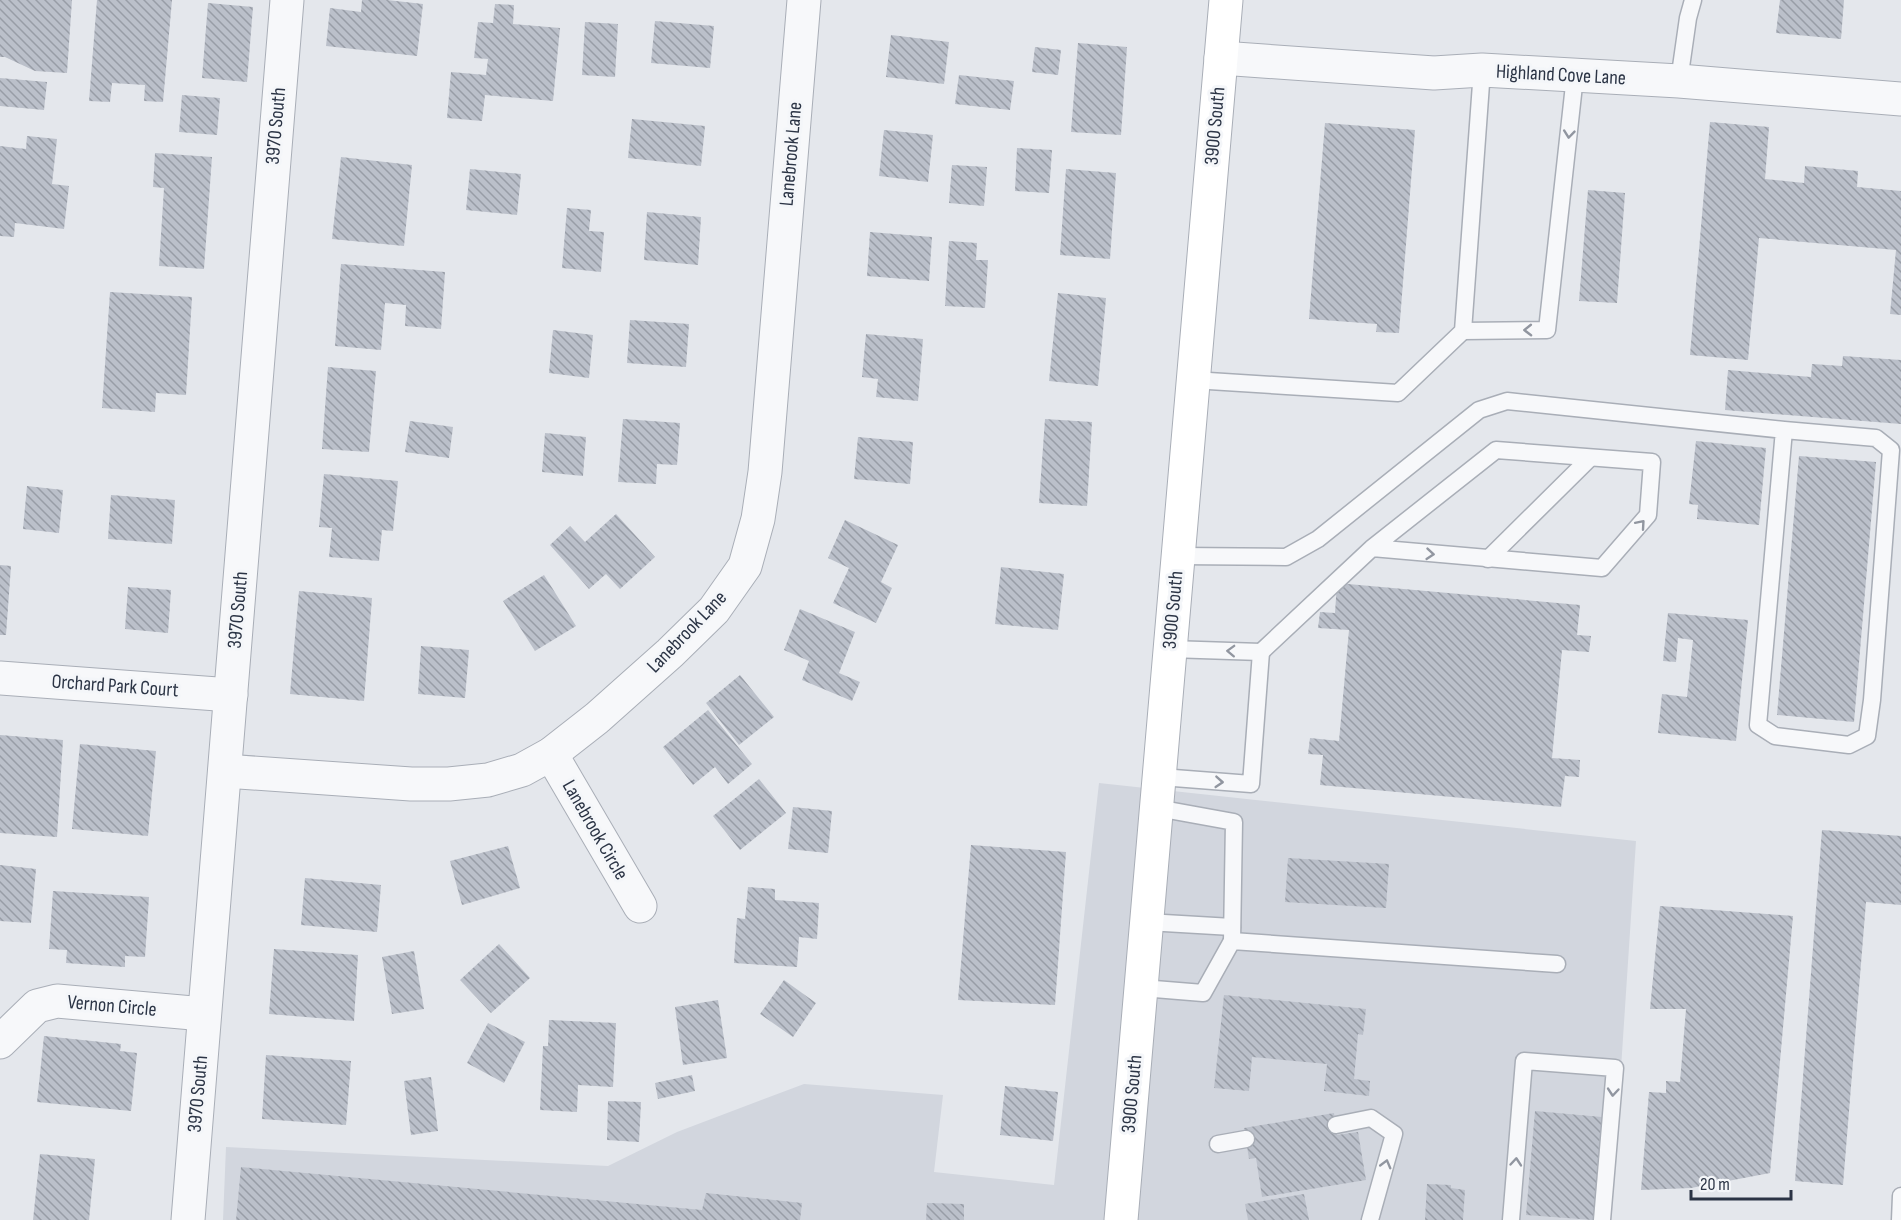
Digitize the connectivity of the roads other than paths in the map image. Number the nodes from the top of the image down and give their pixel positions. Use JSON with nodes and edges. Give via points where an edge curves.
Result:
{"nodes":[{"id":1,"x":287,"y":0,"type":"edge"},
{"id":2,"x":804,"y":0,"type":"edge"},
{"id":3,"x":1226,"y":0,"type":"edge"},
{"id":4,"x":1693,"y":0,"type":"edge"},
{"id":5,"x":1221,"y":58,"type":"junction"},
{"id":6,"x":1482,"y":70,"type":"junction"},
{"id":7,"x":1575,"y":76,"type":"junction"},
{"id":8,"x":1679,"y":81,"type":"junction"},
{"id":9,"x":1901,"y":99,"type":"edge"},
{"id":10,"x":1463,"y":331,"type":"junction"},
{"id":11,"x":1193,"y":380,"type":"junction"},
{"id":12,"x":1784,"y":430,"type":"junction"},
{"id":13,"x":1590,"y":458,"type":"junction"},
{"id":14,"x":1372,"y":548,"type":"junction"},
{"id":15,"x":1178,"y":556,"type":"junction"},
{"id":16,"x":1488,"y":559,"type":"junction"},
{"id":17,"x":1170,"y":649,"type":"junction"},
{"id":18,"x":1261,"y":652,"type":"junction"},
{"id":19,"x":0,"y":678,"type":"edge"},
{"id":20,"x":231,"y":695,"type":"junction"},
{"id":21,"x":551,"y":754,"type":"junction"},
{"id":22,"x":225,"y":771,"type":"junction"},
{"id":23,"x":1159,"y":792,"type":"junction"},
{"id":24,"x":640,"y":906,"type":"dead end"},
{"id":25,"x":1147,"y":922,"type":"junction"},
{"id":26,"x":1232,"y":934,"type":"junction"},
{"id":27,"x":1557,"y":964,"type":"dead end"},
{"id":28,"x":1142,"y":988,"type":"junction"},
{"id":29,"x":204,"y":1014,"type":"junction"},
{"id":30,"x":0,"y":1042,"type":"edge"},
{"id":31,"x":1336,"y":1125,"type":"dead end"},
{"id":32,"x":1246,"y":1139,"type":"dead end"},
{"id":33,"x":1218,"y":1144,"type":"dead end"},
{"id":34,"x":1901,"y":1196,"type":"edge"},
{"id":35,"x":188,"y":1220,"type":"edge"},
{"id":36,"x":1121,"y":1220,"type":"edge"},
{"id":37,"x":1370,"y":1220,"type":"edge"},
{"id":38,"x":1511,"y":1220,"type":"edge"},
{"id":39,"x":1602,"y":1220,"type":"edge"},
{"id":40,"x":1900,"y":1220,"type":"edge"}],
"edges":[{"from":1,"to":20,"type":"street","name":"3970 South"},
{"from":2,"to":21,"type":"street","name":"Lanebrook Lane","via":[[765,472],[745,566],[714,610],[670,653]]},
{"from":3,"to":5,"type":"main road","name":"3900 South"},
{"from":4,"to":8,"type":"lane"},
{"from":5,"to":6,"type":"street","name":"Highland Cove Lane","via":[[1434,73]]},
{"from":5,"to":11,"type":"main road","name":"3900 South"},
{"from":6,"to":7,"type":"street","name":"Highland Cove Lane"},
{"from":6,"to":10,"type":"lane"},
{"from":7,"to":8,"type":"street","name":"Highland Cove Lane"},
{"from":7,"to":10,"type":"lane","one_way":true,"via":[[1547,330]]},
{"from":8,"to":9,"type":"street","name":"Highland Cove Lane"},
{"from":10,"to":11,"type":"lane","via":[[1398,393]]},
{"from":11,"to":15,"type":"main road","name":"3900 South"},
{"from":12,"to":12,"type":"lane","via":[[1876,438],[1891,450],[1867,736],[1849,745],[1775,736],[1758,725]]},
{"from":12,"to":15,"type":"lane","via":[[1508,401],[1479,410],[1318,539],[1286,556]]},
{"from":13,"to":14,"type":"lane","via":[[1496,450]]},
{"from":13,"to":16,"type":"lane"},
{"from":16,"to":13,"type":"lane","one_way":true,"via":[[1602,568],[1648,515],[1652,462]]},
{"from":14,"to":16,"type":"lane","one_way":true},
{"from":14,"to":18,"type":"lane"},
{"from":15,"to":17,"type":"main road","name":"3900 South"},
{"from":18,"to":17,"type":"lane","one_way":true},
{"from":17,"to":23,"type":"main road","name":"3900 South"},
{"from":23,"to":18,"type":"lane","one_way":true,"via":[[1251,784]]},
{"from":19,"to":20,"type":"street","name":"Orchard Park Court"},
{"from":20,"to":22,"type":"street","name":"3970 South"},
{"from":21,"to":22,"type":"street","name":"Lanebrook Lane","via":[[499,777],[449,784]]},
{"from":21,"to":24,"type":"street","name":"Lanebrook Circle"},
{"from":22,"to":29,"type":"street","name":"3970 South"},
{"from":23,"to":25,"type":"main road","name":"3900 South"},
{"from":23,"to":26,"type":"lane","via":[[1234,822]]},
{"from":25,"to":26,"type":"lane"},
{"from":25,"to":28,"type":"main road","name":"3900 South"},
{"from":26,"to":27,"type":"lane"},
{"from":26,"to":28,"type":"lane","via":[[1203,993]]},
{"from":28,"to":36,"type":"main road","name":"3900 South"},
{"from":29,"to":30,"type":"street","name":"Vernon Circle","via":[[57,1001],[37,1006]]},
{"from":29,"to":35,"type":"street","name":"3970 South"},
{"from":37,"to":31,"type":"lane","one_way":true,"via":[[1394,1134],[1371,1119]]},
{"from":32,"to":33,"type":"lane"},
{"from":34,"to":40,"type":"lane"},
{"from":38,"to":39,"type":"lane","one_way":true,"via":[[1524,1061],[1615,1068]]}]}
